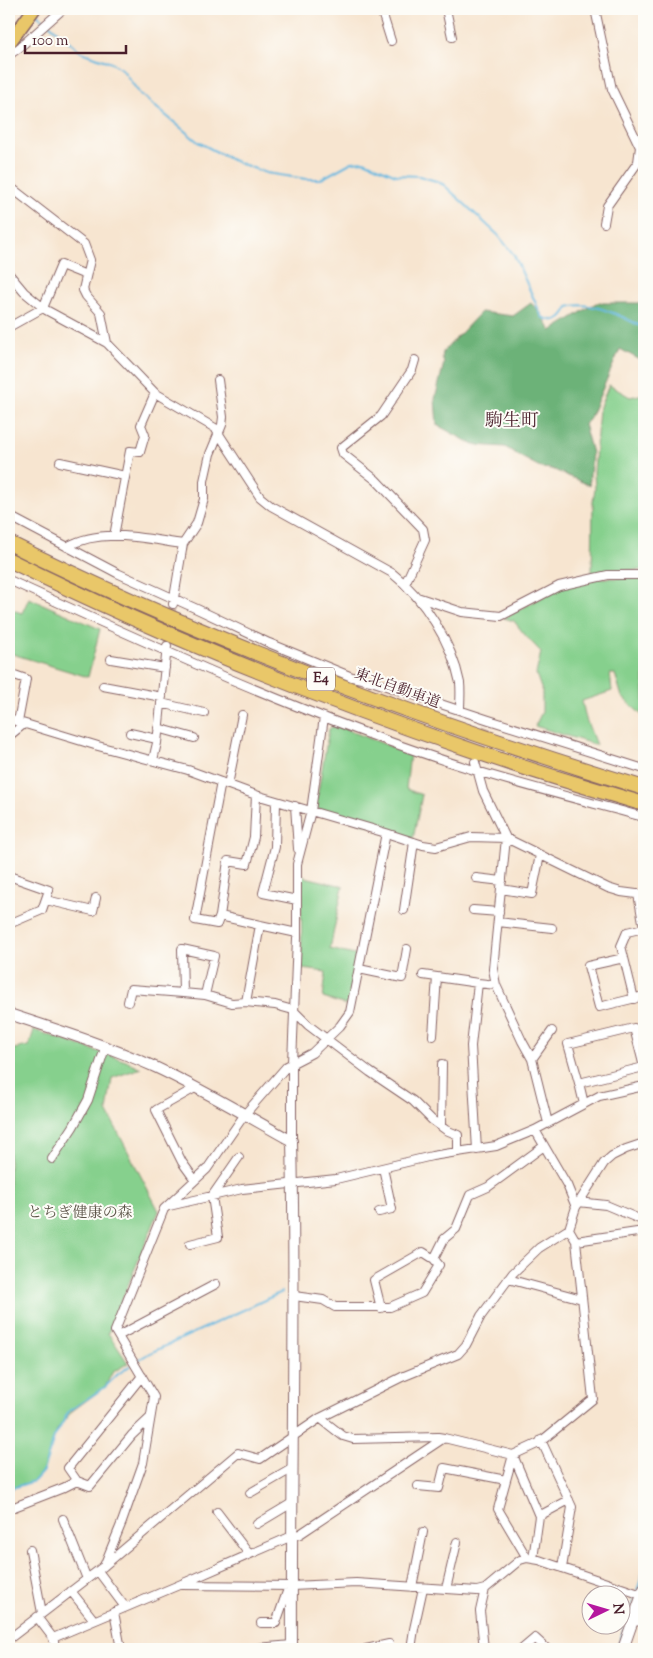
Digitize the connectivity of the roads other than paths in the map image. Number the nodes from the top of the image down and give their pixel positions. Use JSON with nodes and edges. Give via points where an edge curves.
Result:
{"nodes":[{"id":1,"x":63,"y":9,"type":"edge"},
{"id":2,"x":381,"y":9,"type":"edge"},
{"id":3,"x":446,"y":9,"type":"edge"},
{"id":4,"x":595,"y":9,"type":"edge"},
{"id":5,"x":32,"y":11,"type":"edge"},
{"id":6,"x":452,"y":38,"type":"dead end"},
{"id":7,"x":391,"y":41,"type":"dead end"},
{"id":8,"x":9,"y":44,"type":"edge"},
{"id":9,"x":9,"y":55,"type":"edge"},
{"id":10,"x":9,"y":186,"type":"edge"},
{"id":11,"x":604,"y":222,"type":"dead end"},
{"id":12,"x":9,"y":274,"type":"edge"},
{"id":13,"x":86,"y":275,"type":"junction"},
{"id":14,"x":43,"y":308,"type":"junction"},
{"id":15,"x":9,"y":327,"type":"edge"},
{"id":16,"x":107,"y":343,"type":"junction"},
{"id":17,"x":415,"y":360,"type":"dead end"},
{"id":18,"x":218,"y":380,"type":"dead end"},
{"id":19,"x":155,"y":392,"type":"junction"},
{"id":20,"x":219,"y":433,"type":"junction"},
{"id":21,"x":60,"y":462,"type":"dead end"},
{"id":22,"x":126,"y":476,"type":"junction"},
{"id":23,"x":9,"y":516,"type":"edge"},
{"id":24,"x":114,"y":536,"type":"junction"},
{"id":25,"x":9,"y":543,"type":"edge"},
{"id":26,"x":183,"y":544,"type":"junction"},
{"id":27,"x":67,"y":547,"type":"junction"},
{"id":28,"x":9,"y":560,"type":"edge"},
{"id":29,"x":644,"y":575,"type":"edge"},
{"id":30,"x":9,"y":580,"type":"edge"},
{"id":31,"x":405,"y":584,"type":"junction"},
{"id":32,"x":416,"y":598,"type":"junction"},
{"id":33,"x":173,"y":601,"type":"junction"},
{"id":34,"x":166,"y":649,"type":"junction"},
{"id":35,"x":111,"y":659,"type":"dead end"},
{"id":36,"x":165,"y":668,"type":"junction"},
{"id":37,"x":9,"y":673,"type":"edge"},
{"id":38,"x":103,"y":686,"type":"dead end"},
{"id":39,"x":162,"y":700,"type":"junction"},
{"id":40,"x":460,"y":710,"type":"junction"},
{"id":41,"x":204,"y":713,"type":"dead end"},
{"id":42,"x":242,"y":715,"type":"dead end"},
{"id":43,"x":324,"y":716,"type":"junction"},
{"id":44,"x":9,"y":719,"type":"edge"},
{"id":45,"x":21,"y":723,"type":"junction"},
{"id":46,"x":158,"y":728,"type":"junction"},
{"id":47,"x":130,"y":733,"type":"dead end"},
{"id":48,"x":9,"y":736,"type":"edge"},
{"id":49,"x":194,"y":738,"type":"dead end"},
{"id":50,"x":157,"y":739,"type":"junction"},
{"id":51,"x":153,"y":760,"type":"junction"},
{"id":52,"x":475,"y":762,"type":"tunnel mouth"},
{"id":53,"x":644,"y":769,"type":"edge"},
{"id":54,"x":477,"y":771,"type":"junction"},
{"id":55,"x":224,"y":783,"type":"junction"},
{"id":56,"x":644,"y":788,"type":"edge"},
{"id":57,"x":256,"y":795,"type":"junction"},
{"id":58,"x":276,"y":801,"type":"junction"},
{"id":59,"x":644,"y":804,"type":"edge"},
{"id":60,"x":295,"y":806,"type":"junction"},
{"id":61,"x":310,"y":811,"type":"junction"},
{"id":62,"x":644,"y":817,"type":"edge"},
{"id":63,"x":386,"y":833,"type":"junction"},
{"id":64,"x":506,"y":838,"type":"junction"},
{"id":65,"x":414,"y":842,"type":"junction"},
{"id":66,"x":540,"y":855,"type":"junction"},
{"id":67,"x":299,"y":856,"type":"junction"},
{"id":68,"x":9,"y":876,"type":"edge"},
{"id":69,"x":476,"y":878,"type":"dead end"},
{"id":70,"x":502,"y":885,"type":"junction"},
{"id":71,"x":641,"y":895,"type":"edge"},
{"id":72,"x":96,"y":898,"type":"dead end"},
{"id":73,"x":46,"y":900,"type":"junction"},
{"id":74,"x":297,"y":900,"type":"junction"},
{"id":75,"x":404,"y":910,"type":"dead end"},
{"id":76,"x":474,"y":910,"type":"dead end"},
{"id":77,"x":499,"y":912,"type":"junction"},
{"id":78,"x":220,"y":916,"type":"junction"},
{"id":79,"x":498,"y":922,"type":"junction"},
{"id":80,"x":9,"y":924,"type":"edge"},
{"id":81,"x":260,"y":925,"type":"junction"},
{"id":82,"x":552,"y":928,"type":"dead end"},
{"id":83,"x":644,"y":928,"type":"edge"},
{"id":84,"x":297,"y":933,"type":"junction"},
{"id":85,"x":407,"y":949,"type":"dead end"},
{"id":86,"x":624,"y":958,"type":"junction"},
{"id":87,"x":359,"y":969,"type":"junction"},
{"id":88,"x":423,"y":975,"type":"dead end"},
{"id":89,"x":437,"y":977,"type":"junction"},
{"id":90,"x":478,"y":983,"type":"junction"},
{"id":91,"x":496,"y":985,"type":"junction"},
{"id":92,"x":183,"y":993,"type":"junction"},
{"id":93,"x":206,"y":995,"type":"junction"},
{"id":94,"x":644,"y":996,"type":"edge"},
{"id":95,"x":634,"y":998,"type":"junction"},
{"id":96,"x":128,"y":1002,"type":"dead end"},
{"id":97,"x":246,"y":1002,"type":"junction"},
{"id":98,"x":293,"y":1010,"type":"junction"},
{"id":99,"x":9,"y":1014,"type":"edge"},
{"id":100,"x":552,"y":1031,"type":"dead end"},
{"id":101,"x":433,"y":1036,"type":"dead end"},
{"id":102,"x":327,"y":1039,"type":"junction"},
{"id":103,"x":105,"y":1048,"type":"junction"},
{"id":104,"x":532,"y":1059,"type":"junction"},
{"id":105,"x":292,"y":1063,"type":"junction"},
{"id":106,"x":442,"y":1064,"type":"dead end"},
{"id":107,"x":644,"y":1067,"type":"edge"},
{"id":108,"x":579,"y":1083,"type":"junction"},
{"id":109,"x":644,"y":1086,"type":"edge"},
{"id":110,"x":195,"y":1088,"type":"junction"},
{"id":111,"x":584,"y":1104,"type":"junction"},
{"id":112,"x":245,"y":1114,"type":"junction"},
{"id":113,"x":548,"y":1123,"type":"junction"},
{"id":114,"x":441,"y":1126,"type":"junction"},
{"id":115,"x":535,"y":1130,"type":"junction"},
{"id":116,"x":292,"y":1141,"type":"junction"},
{"id":117,"x":644,"y":1143,"type":"edge"},
{"id":118,"x":544,"y":1146,"type":"junction"},
{"id":119,"x":477,"y":1150,"type":"junction"},
{"id":120,"x":458,"y":1152,"type":"junction"},
{"id":121,"x":239,"y":1157,"type":"dead end"},
{"id":122,"x":52,"y":1159,"type":"dead end"},
{"id":123,"x":383,"y":1168,"type":"junction"},
{"id":124,"x":195,"y":1180,"type":"junction"},
{"id":125,"x":293,"y":1184,"type":"junction"},
{"id":126,"x":212,"y":1196,"type":"junction"},
{"id":127,"x":577,"y":1204,"type":"junction"},
{"id":128,"x":167,"y":1207,"type":"junction"},
{"id":129,"x":379,"y":1212,"type":"dead end"},
{"id":130,"x":644,"y":1221,"type":"edge"},
{"id":131,"x":569,"y":1230,"type":"junction"},
{"id":132,"x":644,"y":1231,"type":"edge"},
{"id":133,"x":576,"y":1241,"type":"junction"},
{"id":134,"x":190,"y":1244,"type":"dead end"},
{"id":135,"x":434,"y":1259,"type":"junction"},
{"id":136,"x":508,"y":1279,"type":"junction"},
{"id":137,"x":216,"y":1284,"type":"dead end"},
{"id":138,"x":294,"y":1296,"type":"junction"},
{"id":139,"x":582,"y":1299,"type":"junction"},
{"id":140,"x":381,"y":1308,"type":"junction"},
{"id":141,"x":118,"y":1336,"type":"junction"},
{"id":142,"x":142,"y":1376,"type":"junction"},
{"id":143,"x":150,"y":1418,"type":"junction"},
{"id":144,"x":320,"y":1418,"type":"junction"},
{"id":145,"x":294,"y":1437,"type":"junction"},
{"id":146,"x":444,"y":1438,"type":"junction"},
{"id":147,"x":541,"y":1440,"type":"junction"},
{"id":148,"x":513,"y":1455,"type":"junction"},
{"id":149,"x":293,"y":1468,"type":"junction"},
{"id":150,"x":506,"y":1480,"type":"junction"},
{"id":151,"x":77,"y":1481,"type":"junction"},
{"id":152,"x":418,"y":1486,"type":"dead end"},
{"id":153,"x":250,"y":1493,"type":"dead end"},
{"id":154,"x":569,"y":1500,"type":"junction"},
{"id":155,"x":292,"y":1503,"type":"junction"},
{"id":156,"x":9,"y":1508,"type":"edge"},
{"id":157,"x":217,"y":1512,"type":"dead end"},
{"id":158,"x":539,"y":1516,"type":"junction"},
{"id":159,"x":63,"y":1520,"type":"dead end"},
{"id":160,"x":257,"y":1524,"type":"dead end"},
{"id":161,"x":423,"y":1532,"type":"dead end"},
{"id":162,"x":292,"y":1536,"type":"junction"},
{"id":163,"x":456,"y":1542,"type":"dead end"},
{"id":164,"x":30,"y":1550,"type":"dead end"},
{"id":165,"x":249,"y":1554,"type":"junction"},
{"id":166,"x":530,"y":1558,"type":"junction"},
{"id":167,"x":562,"y":1568,"type":"junction"},
{"id":168,"x":101,"y":1569,"type":"junction"},
{"id":169,"x":87,"y":1579,"type":"junction"},
{"id":170,"x":179,"y":1586,"type":"junction"},
{"id":171,"x":290,"y":1586,"type":"junction"},
{"id":172,"x":412,"y":1587,"type":"junction"},
{"id":173,"x":424,"y":1588,"type":"junction"},
{"id":174,"x":446,"y":1589,"type":"junction"},
{"id":175,"x":485,"y":1589,"type":"junction"},
{"id":176,"x":71,"y":1592,"type":"junction"},
{"id":177,"x":643,"y":1592,"type":"edge"},
{"id":178,"x":124,"y":1608,"type":"junction"},
{"id":179,"x":114,"y":1612,"type":"junction"},
{"id":180,"x":40,"y":1615,"type":"junction"},
{"id":181,"x":94,"y":1620,"type":"junction"},
{"id":182,"x":633,"y":1621,"type":"junction"},
{"id":183,"x":644,"y":1622,"type":"edge"},
{"id":184,"x":261,"y":1623,"type":"dead end"},
{"id":185,"x":53,"y":1638,"type":"junction"},
{"id":186,"x":9,"y":1639,"type":"edge"},
{"id":187,"x":389,"y":1644,"type":"dead end"},
{"id":188,"x":292,"y":1647,"type":"edge"},
{"id":189,"x":56,"y":1649,"type":"edge"},
{"id":190,"x":121,"y":1649,"type":"edge"},
{"id":191,"x":245,"y":1649,"type":"edge"},
{"id":192,"x":366,"y":1649,"type":"edge"},
{"id":193,"x":411,"y":1649,"type":"edge"},
{"id":194,"x":484,"y":1649,"type":"edge"},
{"id":195,"x":522,"y":1649,"type":"edge"},
{"id":196,"x":547,"y":1649,"type":"edge"},
{"id":197,"x":623,"y":1649,"type":"edge"}],
"edges":[{"from":1,"to":9,"type":"street"},
{"from":2,"to":7,"type":"street"},
{"from":3,"to":6,"type":"street"},
{"from":4,"to":11,"type":"street","via":[[612,89],[640,147],[638,162],[607,206]]},
{"from":5,"to":8,"type":"main road"},
{"from":10,"to":13,"type":"street","via":[[84,244],[90,260]]},
{"from":12,"to":14,"type":"street"},
{"from":13,"to":14,"type":"street","via":[[61,265]]},
{"from":13,"to":16,"type":"street","via":[[83,290],[101,313]]},
{"from":14,"to":15,"type":"street"},
{"from":14,"to":16,"type":"street"},
{"from":16,"to":19,"type":"street"},
{"from":17,"to":31,"type":"street","via":[[412,370],[381,416],[341,448],[343,454],[376,480],[422,529],[425,540]]},
{"from":18,"to":20,"type":"street","via":[[223,417]]},
{"from":19,"to":20,"type":"street"},
{"from":19,"to":22,"type":"street","via":[[141,425],[146,435],[140,452],[130,451]]},
{"from":20,"to":26,"type":"street","via":[[210,454],[197,523]]},
{"from":20,"to":31,"type":"street","via":[[260,497],[271,506],[392,573]]},
{"from":21,"to":22,"type":"street"},
{"from":22,"to":24,"type":"street"},
{"from":23,"to":27,"type":"street"},
{"from":24,"to":26,"type":"street"},
{"from":24,"to":27,"type":"street","via":[[78,541]]},
{"from":25,"to":56,"type":"highway","name":"東北自動車道","number":"E4","via":[[182,623],[370,698]]},
{"from":26,"to":33,"type":"street"},
{"from":27,"to":33,"type":"street"},
{"from":28,"to":59,"type":"highway","number":"E4","via":[[176,637],[347,706],[472,750]]},
{"from":29,"to":32,"type":"street","via":[[608,575],[559,586],[501,616],[462,612]]},
{"from":30,"to":34,"type":"street"},
{"from":31,"to":32,"type":"street"},
{"from":32,"to":40,"type":"street","via":[[441,631],[460,684]]},
{"from":33,"to":40,"type":"street","via":[[344,673]]},
{"from":34,"to":36,"type":"street"},
{"from":34,"to":43,"type":"street"},
{"from":35,"to":36,"type":"street"},
{"from":36,"to":39,"type":"street"},
{"from":37,"to":45,"type":"street","via":[[26,679]]},
{"from":38,"to":39,"type":"street"},
{"from":39,"to":41,"type":"street"},
{"from":39,"to":46,"type":"street"},
{"from":40,"to":53,"type":"street","via":[[488,724]]},
{"from":42,"to":55,"type":"street"},
{"from":43,"to":54,"type":"street"},
{"from":43,"to":61,"type":"street"},
{"from":44,"to":45,"type":"street"},
{"from":45,"to":48,"type":"street"},
{"from":45,"to":51,"type":"street"},
{"from":46,"to":49,"type":"street"},
{"from":46,"to":50,"type":"street"},
{"from":47,"to":50,"type":"street"},
{"from":50,"to":51,"type":"street"},
{"from":51,"to":55,"type":"street"},
{"from":52,"to":54,"type":"street"},
{"from":54,"to":62,"type":"street"},
{"from":54,"to":64,"type":"street"},
{"from":55,"to":57,"type":"street"},
{"from":55,"to":78,"type":"street","via":[[195,920],[218,924]]},
{"from":57,"to":58,"type":"street"},
{"from":57,"to":78,"type":"street","via":[[254,837],[247,864],[228,861]]},
{"from":58,"to":60,"type":"street"},
{"from":58,"to":74,"type":"street","via":[[275,847],[263,893]]},
{"from":60,"to":61,"type":"street"},
{"from":60,"to":67,"type":"street"},
{"from":61,"to":63,"type":"street"},
{"from":61,"to":67,"type":"street"},
{"from":63,"to":65,"type":"street"},
{"from":63,"to":87,"type":"street"},
{"from":64,"to":65,"type":"street","via":[[471,837],[436,847]]},
{"from":64,"to":66,"type":"street"},
{"from":64,"to":70,"type":"street"},
{"from":65,"to":75,"type":"street"},
{"from":66,"to":70,"type":"street","via":[[532,894]]},
{"from":66,"to":71,"type":"street","via":[[608,888]]},
{"from":67,"to":74,"type":"street"},
{"from":68,"to":73,"type":"street","via":[[49,890]]},
{"from":69,"to":70,"type":"street"},
{"from":70,"to":77,"type":"street"},
{"from":71,"to":83,"type":"street"},
{"from":72,"to":73,"type":"street","via":[[93,911]]},
{"from":73,"to":80,"type":"street","via":[[42,910]]},
{"from":74,"to":84,"type":"street"},
{"from":76,"to":77,"type":"street"},
{"from":77,"to":79,"type":"street"},
{"from":78,"to":81,"type":"street"},
{"from":79,"to":82,"type":"street"},
{"from":79,"to":91,"type":"street","via":[[493,969]]},
{"from":81,"to":84,"type":"street"},
{"from":81,"to":97,"type":"street"},
{"from":83,"to":86,"type":"street","via":[[626,932],[621,946]]},
{"from":84,"to":98,"type":"street"},
{"from":85,"to":87,"type":"street","via":[[402,978]]},
{"from":86,"to":95,"type":"street"},
{"from":86,"to":95,"type":"street","via":[[588,966],[599,1007]]},
{"from":87,"to":102,"type":"street","via":[[350,1012]]},
{"from":88,"to":89,"type":"street"},
{"from":89,"to":90,"type":"street"},
{"from":89,"to":101,"type":"street"},
{"from":90,"to":91,"type":"street"},
{"from":90,"to":119,"type":"street","via":[[471,1046]]},
{"from":91,"to":104,"type":"street"},
{"from":92,"to":93,"type":"street"},
{"from":92,"to":93,"type":"street","via":[[182,949],[214,956]]},
{"from":92,"to":96,"type":"street","via":[[131,988]]},
{"from":93,"to":97,"type":"street","via":[[232,1003]]},
{"from":94,"to":95,"type":"street"},
{"from":97,"to":98,"type":"street"},
{"from":98,"to":102,"type":"street"},
{"from":98,"to":105,"type":"street"},
{"from":99,"to":103,"type":"street"},
{"from":100,"to":104,"type":"street"},
{"from":102,"to":105,"type":"street","via":[[312,1053]]},
{"from":102,"to":114,"type":"street","via":[[413,1101]]},
{"from":103,"to":110,"type":"street"},
{"from":103,"to":122,"type":"street","via":[[88,1100]]},
{"from":104,"to":113,"type":"street"},
{"from":105,"to":112,"type":"street"},
{"from":105,"to":116,"type":"street"},
{"from":106,"to":114,"type":"street"},
{"from":107,"to":108,"type":"street"},
{"from":107,"to":108,"type":"street","via":[[634,1028],[568,1044]]},
{"from":108,"to":111,"type":"street"},
{"from":109,"to":111,"type":"street","via":[[598,1096]]},
{"from":110,"to":112,"type":"street"},
{"from":110,"to":124,"type":"street","via":[[156,1110],[182,1162]]},
{"from":111,"to":113,"type":"street"},
{"from":112,"to":116,"type":"street"},
{"from":112,"to":124,"type":"street","via":[[207,1169]]},
{"from":113,"to":115,"type":"street"},
{"from":114,"to":120,"type":"street","via":[[458,1135]]},
{"from":115,"to":118,"type":"street"},
{"from":115,"to":119,"type":"street"},
{"from":116,"to":125,"type":"street"},
{"from":117,"to":127,"type":"street","via":[[626,1148],[604,1163]]},
{"from":118,"to":127,"type":"street"},
{"from":118,"to":135,"type":"street","via":[[488,1187],[470,1195],[456,1229],[444,1239]]},
{"from":119,"to":120,"type":"street"},
{"from":120,"to":123,"type":"street"},
{"from":121,"to":126,"type":"street"},
{"from":123,"to":125,"type":"street","via":[[336,1179]]},
{"from":123,"to":129,"type":"street","via":[[392,1209]]},
{"from":124,"to":128,"type":"street"},
{"from":125,"to":126,"type":"street","via":[[242,1189]]},
{"from":125,"to":138,"type":"street"},
{"from":126,"to":128,"type":"street"},
{"from":126,"to":134,"type":"street","via":[[218,1237]]},
{"from":127,"to":130,"type":"street","via":[[606,1204]]},
{"from":127,"to":131,"type":"street"},
{"from":128,"to":141,"type":"street","via":[[114,1331]]},
{"from":131,"to":133,"type":"street"},
{"from":131,"to":136,"type":"street","via":[[539,1248]]},
{"from":132,"to":133,"type":"street"},
{"from":133,"to":139,"type":"street"},
{"from":135,"to":140,"type":"street","via":[[439,1265],[422,1293]]},
{"from":135,"to":140,"type":"street","via":[[423,1252],[374,1280]]},
{"from":136,"to":139,"type":"street"},
{"from":136,"to":144,"type":"street","via":[[458,1354],[402,1377]]},
{"from":137,"to":141,"type":"street"},
{"from":138,"to":140,"type":"street","via":[[323,1300],[335,1307]]},
{"from":138,"to":145,"type":"street"},
{"from":139,"to":147,"type":"street","via":[[593,1399]]},
{"from":141,"to":142,"type":"street"},
{"from":142,"to":143,"type":"street","via":[[154,1397]]},
{"from":142,"to":151,"type":"street","via":[[68,1468]]},
{"from":143,"to":151,"type":"street","via":[[90,1486]]},
{"from":143,"to":168,"type":"street","via":[[143,1462]]},
{"from":144,"to":145,"type":"street"},
{"from":144,"to":146,"type":"street","via":[[343,1436],[353,1439]]},
{"from":145,"to":149,"type":"street"},
{"from":145,"to":168,"type":"street","via":[[260,1459],[238,1453]]},
{"from":146,"to":148,"type":"street"},
{"from":146,"to":162,"type":"street","via":[[300,1534]]},
{"from":147,"to":148,"type":"street"},
{"from":147,"to":154,"type":"street"},
{"from":148,"to":150,"type":"street"},
{"from":148,"to":158,"type":"street"},
{"from":149,"to":153,"type":"street"},
{"from":149,"to":155,"type":"street"},
{"from":150,"to":152,"type":"street","via":[[444,1468],[438,1488]]},
{"from":150,"to":166,"type":"street","via":[[498,1509]]},
{"from":151,"to":156,"type":"street"},
{"from":154,"to":158,"type":"street"},
{"from":154,"to":167,"type":"street","via":[[572,1507]]},
{"from":155,"to":160,"type":"street"},
{"from":155,"to":162,"type":"street"},
{"from":157,"to":165,"type":"street"},
{"from":158,"to":166,"type":"street"},
{"from":159,"to":169,"type":"street"},
{"from":161,"to":172,"type":"street"},
{"from":162,"to":165,"type":"street"},
{"from":162,"to":171,"type":"street"},
{"from":163,"to":174,"type":"street"},
{"from":164,"to":180,"type":"street"},
{"from":165,"to":170,"type":"street"},
{"from":166,"to":167,"type":"street"},
{"from":166,"to":175,"type":"street","via":[[520,1560]]},
{"from":167,"to":177,"type":"street"},
{"from":168,"to":169,"type":"street"},
{"from":168,"to":178,"type":"street"},
{"from":169,"to":176,"type":"street"},
{"from":170,"to":171,"type":"street"},
{"from":170,"to":178,"type":"street"},
{"from":171,"to":172,"type":"street","via":[[356,1583]]},
{"from":171,"to":184,"type":"street","via":[[276,1622]]},
{"from":171,"to":188,"type":"street"},
{"from":172,"to":173,"type":"street"},
{"from":173,"to":174,"type":"street"},
{"from":173,"to":193,"type":"street"},
{"from":174,"to":175,"type":"street"},
{"from":175,"to":194,"type":"street","via":[[480,1611]]},
{"from":176,"to":180,"type":"street"},
{"from":176,"to":181,"type":"street"},
{"from":177,"to":182,"type":"street"},
{"from":178,"to":179,"type":"street"},
{"from":179,"to":181,"type":"street"},
{"from":179,"to":190,"type":"street"},
{"from":180,"to":185,"type":"street"},
{"from":180,"to":186,"type":"street"},
{"from":181,"to":185,"type":"street"},
{"from":182,"to":183,"type":"street"},
{"from":182,"to":197,"type":"street"},
{"from":185,"to":189,"type":"street"},
{"from":187,"to":192,"type":"street"},
{"from":188,"to":191,"type":"street"},
{"from":195,"to":196,"type":"street","via":[[535,1638]]}]}
